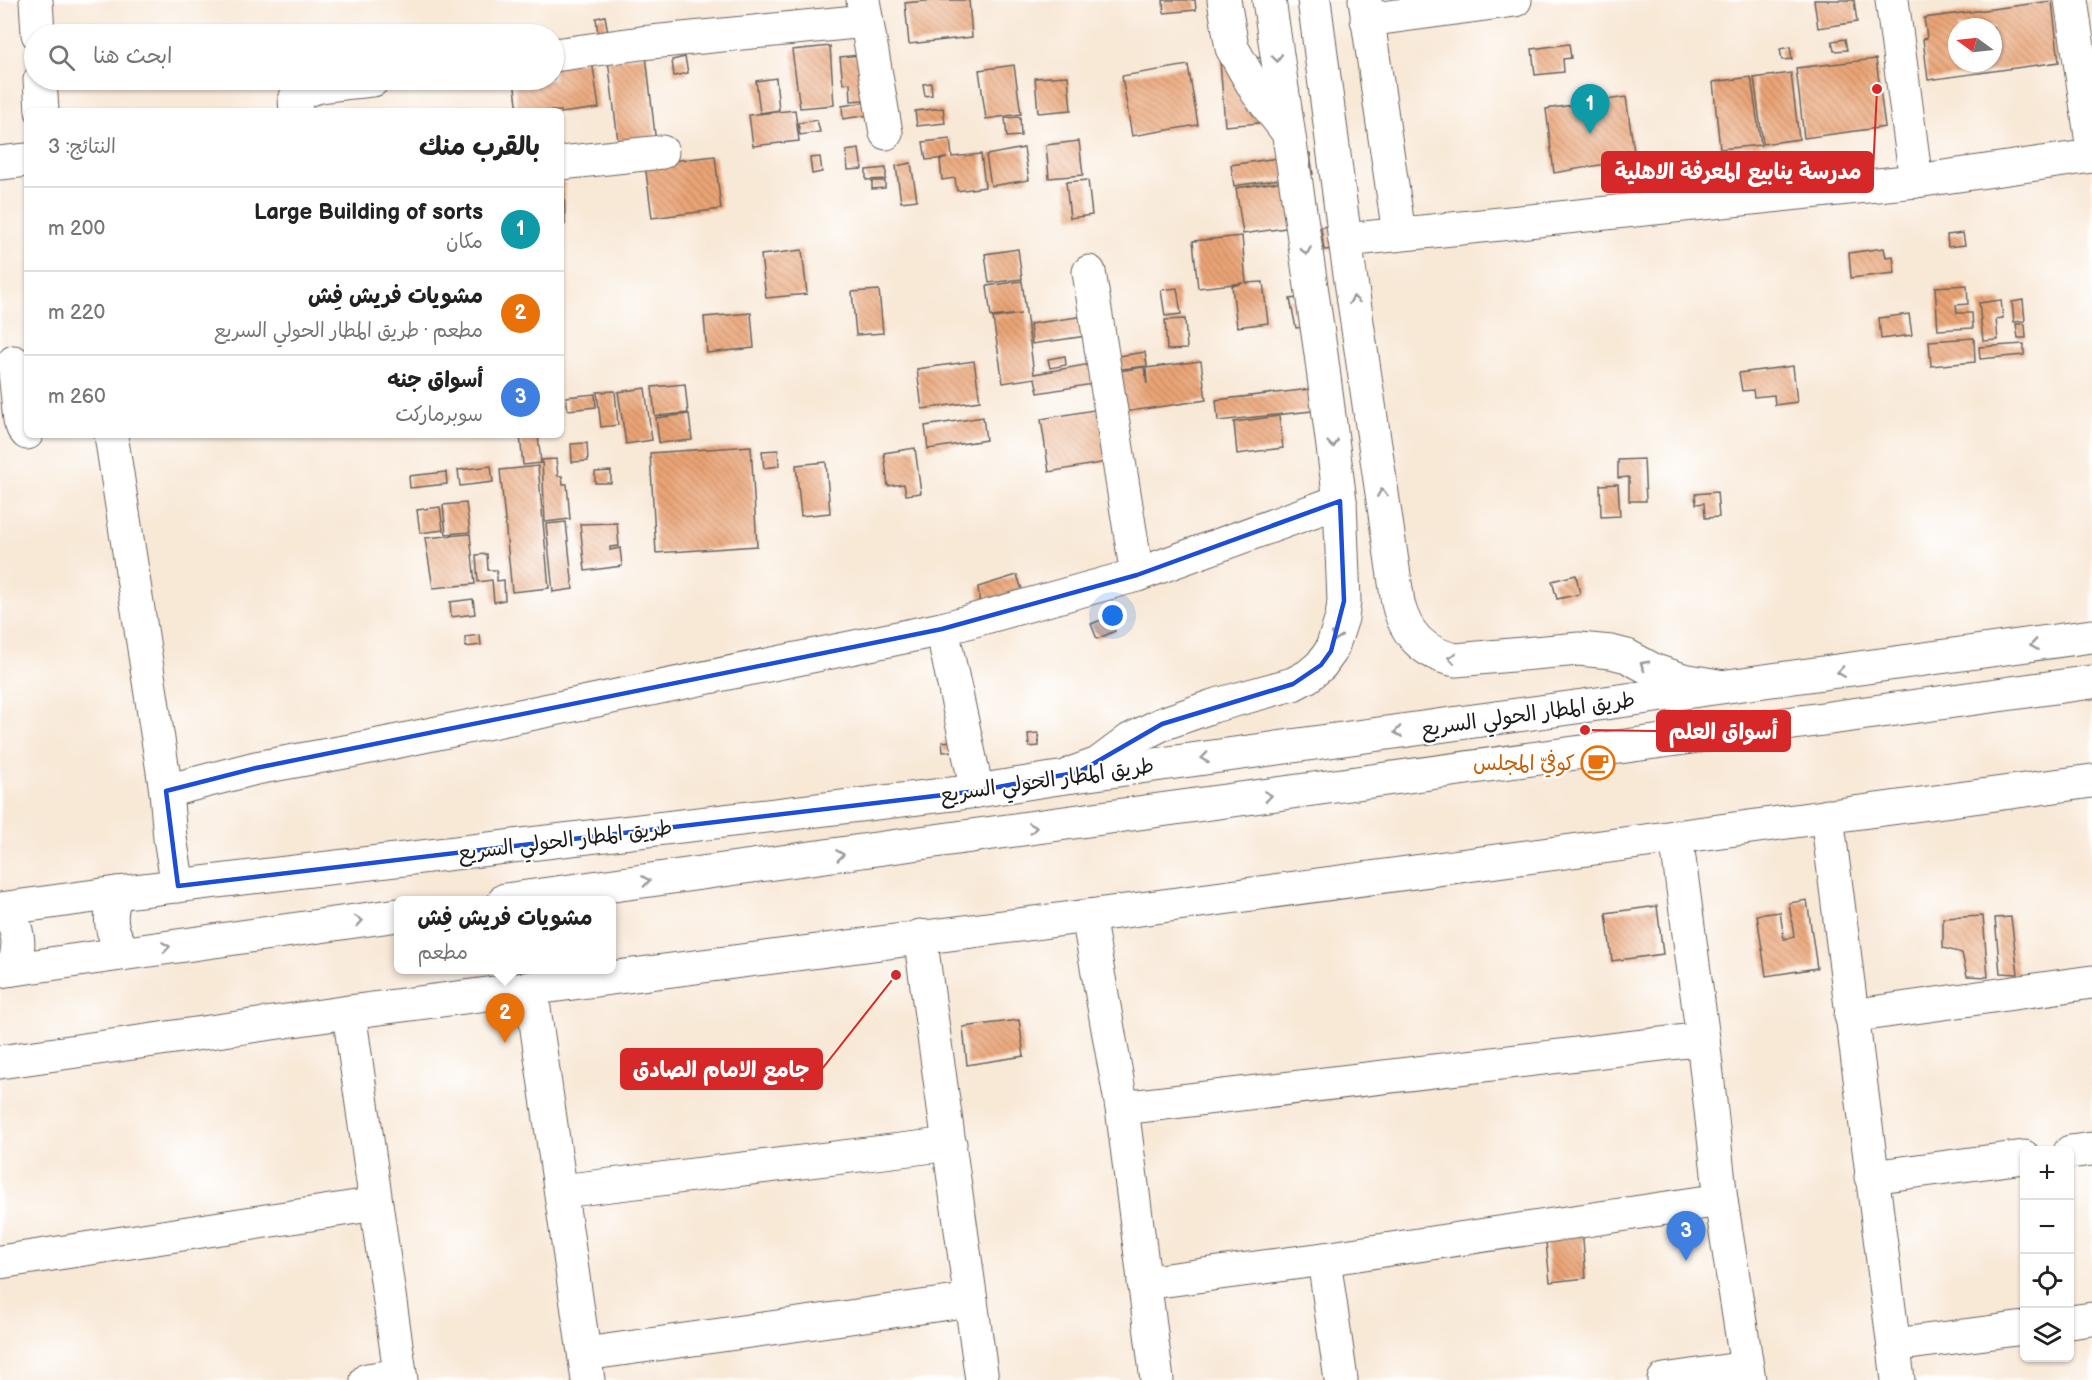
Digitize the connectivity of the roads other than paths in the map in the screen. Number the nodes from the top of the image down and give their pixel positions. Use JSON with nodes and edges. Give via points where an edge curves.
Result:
{"nodes":[{"id":1,"x":36,"y":0,"type":"edge"},
{"id":2,"x":1224,"y":0,"type":"edge"},
{"id":3,"x":1269,"y":0,"type":"edge"},
{"id":4,"x":1314,"y":0,"type":"edge"},
{"id":5,"x":1515,"y":0,"type":"edge"},
{"id":6,"x":1892,"y":0,"type":"edge"},
{"id":7,"x":2071,"y":0,"type":"edge"},
{"id":8,"x":864,"y":10,"type":"edge"},
{"id":9,"x":1366,"y":10,"type":"edge"},
{"id":10,"x":37,"y":24,"type":"edge"},
{"id":11,"x":564,"y":54,"type":"edge"},
{"id":12,"x":41,"y":90,"type":"edge"},
{"id":13,"x":306,"y":90,"type":"edge"},
{"id":14,"x":42,"y":108,"type":"edge"},
{"id":15,"x":296,"y":108,"type":"edge"},
{"id":16,"x":1287,"y":131,"type":"junction"},
{"id":17,"x":886,"y":133,"type":"dead end"},
{"id":18,"x":2092,"y":143,"type":"edge"},
{"id":19,"x":662,"y":152,"type":"dead end"},
{"id":20,"x":2092,"y":156,"type":"edge"},
{"id":21,"x":24,"y":160,"type":"edge"},
{"id":22,"x":0,"y":163,"type":"edge"},
{"id":23,"x":564,"y":163,"type":"edge"},
{"id":24,"x":1916,"y":181,"type":"junction"},
{"id":25,"x":1399,"y":234,"type":"junction"},
{"id":26,"x":1345,"y":240,"type":"junction"},
{"id":27,"x":1089,"y":272,"type":"dead end"},
{"id":28,"x":14,"y":362,"type":"dead end"},
{"id":29,"x":24,"y":429,"type":"edge"},
{"id":30,"x":111,"y":438,"type":"edge"},
{"id":31,"x":1340,"y":501,"type":"junction"},
{"id":32,"x":1137,"y":575,"type":"junction"},
{"id":33,"x":942,"y":629,"type":"junction"},
{"id":34,"x":2092,"y":636,"type":"edge"},
{"id":35,"x":2092,"y":682,"type":"edge"},
{"id":36,"x":1741,"y":686,"type":"junction"},
{"id":37,"x":1052,"y":779,"type":"junction"},
{"id":38,"x":2092,"y":781,"type":"edge"},
{"id":39,"x":166,"y":791,"type":"junction"},
{"id":40,"x":977,"y":791,"type":"junction"},
{"id":41,"x":1827,"y":816,"type":"junction"},
{"id":42,"x":1676,"y":836,"type":"junction"},
{"id":43,"x":178,"y":886,"type":"junction"},
{"id":44,"x":117,"y":893,"type":"junction"},
{"id":45,"x":534,"y":896,"type":"edge"},
{"id":46,"x":2,"y":909,"type":"edge"},
{"id":47,"x":394,"y":916,"type":"edge"},
{"id":48,"x":1088,"y":916,"type":"junction"},
{"id":49,"x":920,"y":936,"type":"junction"},
{"id":50,"x":126,"y":953,"type":"junction"},
{"id":51,"x":6,"y":970,"type":"edge"},
{"id":52,"x":2092,"y":982,"type":"edge"},
{"id":53,"x":531,"y":988,"type":"junction"},
{"id":54,"x":349,"y":1012,"type":"junction"},
{"id":55,"x":1851,"y":1016,"type":"junction"},
{"id":56,"x":1702,"y":1039,"type":"junction"},
{"id":57,"x":0,"y":1062,"type":"edge"},
{"id":58,"x":1122,"y":1108,"type":"junction"},
{"id":59,"x":950,"y":1144,"type":"junction"},
{"id":60,"x":2092,"y":1149,"type":"edge"},
{"id":61,"x":2074,"y":1151,"type":"edge"},
{"id":62,"x":2020,"y":1158,"type":"edge"},
{"id":63,"x":1871,"y":1176,"type":"junction"},
{"id":64,"x":561,"y":1191,"type":"junction"},
{"id":65,"x":1721,"y":1200,"type":"junction"},
{"id":66,"x":375,"y":1204,"type":"junction"},
{"id":67,"x":1324,"y":1259,"type":"junction"},
{"id":68,"x":0,"y":1262,"type":"edge"},
{"id":69,"x":1144,"y":1284,"type":"junction"},
{"id":70,"x":971,"y":1300,"type":"junction"},
{"id":71,"x":2092,"y":1320,"type":"edge"},
{"id":72,"x":2074,"y":1322,"type":"edge"},
{"id":73,"x":2020,"y":1329,"type":"edge"},
{"id":74,"x":1894,"y":1345,"type":"junction"},
{"id":75,"x":586,"y":1367,"type":"edge"},
{"id":76,"x":1748,"y":1374,"type":"edge"},
{"id":77,"x":400,"y":1378,"type":"edge"},
{"id":78,"x":367,"y":1380,"type":"edge"},
{"id":79,"x":982,"y":1380,"type":"edge"},
{"id":80,"x":1157,"y":1380,"type":"edge"},
{"id":81,"x":1341,"y":1380,"type":"edge"},
{"id":82,"x":1664,"y":1380,"type":"edge"},
{"id":83,"x":1898,"y":1380,"type":"edge"}],
"edges":[{"from":1,"to":10,"type":"main road"},
{"from":2,"to":16,"type":"main road","via":[[1232,48],[1257,92]]},
{"from":3,"to":16,"type":"main road","one_way":true},
{"from":4,"to":26,"type":"main road"},
{"from":5,"to":9,"type":"main road"},
{"from":6,"to":24,"type":"main road"},
{"from":7,"to":18,"type":"main road"},
{"from":8,"to":11,"type":"main road"},
{"from":8,"to":17,"type":"main road"},
{"from":9,"to":25,"type":"main road"},
{"from":12,"to":14,"type":"main road"},
{"from":13,"to":15,"type":"main road","via":[[297,95]]},
{"from":16,"to":31,"type":"main road","one_way":true,"via":[[1322,354]]},
{"from":19,"to":23,"type":"main road"},
{"from":20,"to":24,"type":"main road"},
{"from":21,"to":22,"type":"main road"},
{"from":24,"to":25,"type":"main road"},
{"from":25,"to":26,"type":"main road"},
{"from":36,"to":26,"type":"main road","one_way":true,"via":[[1683,681],[1627,656],[1595,649],[1456,660],[1432,652],[1413,637],[1405,627],[1398,603]]},
{"from":27,"to":32,"type":"main road"},
{"from":28,"to":29,"type":"main road"},
{"from":30,"to":39,"type":"main road"},
{"from":31,"to":32,"type":"main road"},
{"from":31,"to":37,"type":"main road","one_way":true,"via":[[1344,601],[1331,651],[1321,665],[1293,684],[1162,724],[1130,740],[1098,764]]},
{"from":32,"to":33,"type":"main road"},
{"from":33,"to":39,"type":"main road","via":[[256,768]]},
{"from":33,"to":40,"type":"main road"},
{"from":34,"to":36,"type":"main road","name":"طريق المطار الحولي السريع","one_way":true},
{"from":45,"to":35,"type":"main road","one_way":true},
{"from":36,"to":37,"type":"main road","name":"طريق المطار الحولي السريع","one_way":true},
{"from":37,"to":40,"type":"main road","name":"طريق المطار الحولي السريع"},
{"from":38,"to":41,"type":"main road"},
{"from":39,"to":43,"type":"main road"},
{"from":40,"to":43,"type":"main road","name":"طريق المطار الحولي السريع"},
{"from":41,"to":42,"type":"main road"},
{"from":41,"to":55,"type":"main road"},
{"from":42,"to":48,"type":"main road"},
{"from":42,"to":56,"type":"main road"},
{"from":43,"to":44,"type":"main road","name":"طريق المطار الحولي السريع"},
{"from":44,"to":46,"type":"main road","name":"طريق المطار الحولي السريع"},
{"from":44,"to":50,"type":"main road","via":[[111,924]]},
{"from":46,"to":51,"type":"main road","via":[[11,917],[18,938],[16,959]]},
{"from":50,"to":47,"type":"main road","one_way":true},
{"from":48,"to":49,"type":"main road"},
{"from":48,"to":58,"type":"main road"},
{"from":49,"to":53,"type":"main road"},
{"from":49,"to":59,"type":"main road"},
{"from":50,"to":51,"type":"main road"},
{"from":52,"to":55,"type":"main road"},
{"from":53,"to":54,"type":"main road"},
{"from":53,"to":64,"type":"main road"},
{"from":54,"to":57,"type":"main road"},
{"from":54,"to":66,"type":"main road"},
{"from":55,"to":63,"type":"main road"},
{"from":56,"to":58,"type":"main road"},
{"from":56,"to":65,"type":"main road"},
{"from":58,"to":69,"type":"main road"},
{"from":59,"to":64,"type":"main road"},
{"from":59,"to":70,"type":"main road"},
{"from":60,"to":61,"type":"main road"},
{"from":62,"to":63,"type":"main road"},
{"from":63,"to":74,"type":"main road"},
{"from":64,"to":75,"type":"main road"},
{"from":65,"to":67,"type":"main road"},
{"from":65,"to":76,"type":"main road"},
{"from":66,"to":68,"type":"main road"},
{"from":66,"to":77,"type":"main road"},
{"from":67,"to":69,"type":"main road"},
{"from":67,"to":81,"type":"main road"},
{"from":69,"to":80,"type":"main road"},
{"from":70,"to":75,"type":"main road"},
{"from":70,"to":79,"type":"main road"},
{"from":71,"to":72,"type":"main road"},
{"from":73,"to":74,"type":"main road"},
{"from":74,"to":83,"type":"main road"},
{"from":76,"to":82,"type":"main road"},
{"from":77,"to":78,"type":"main road"}]}
